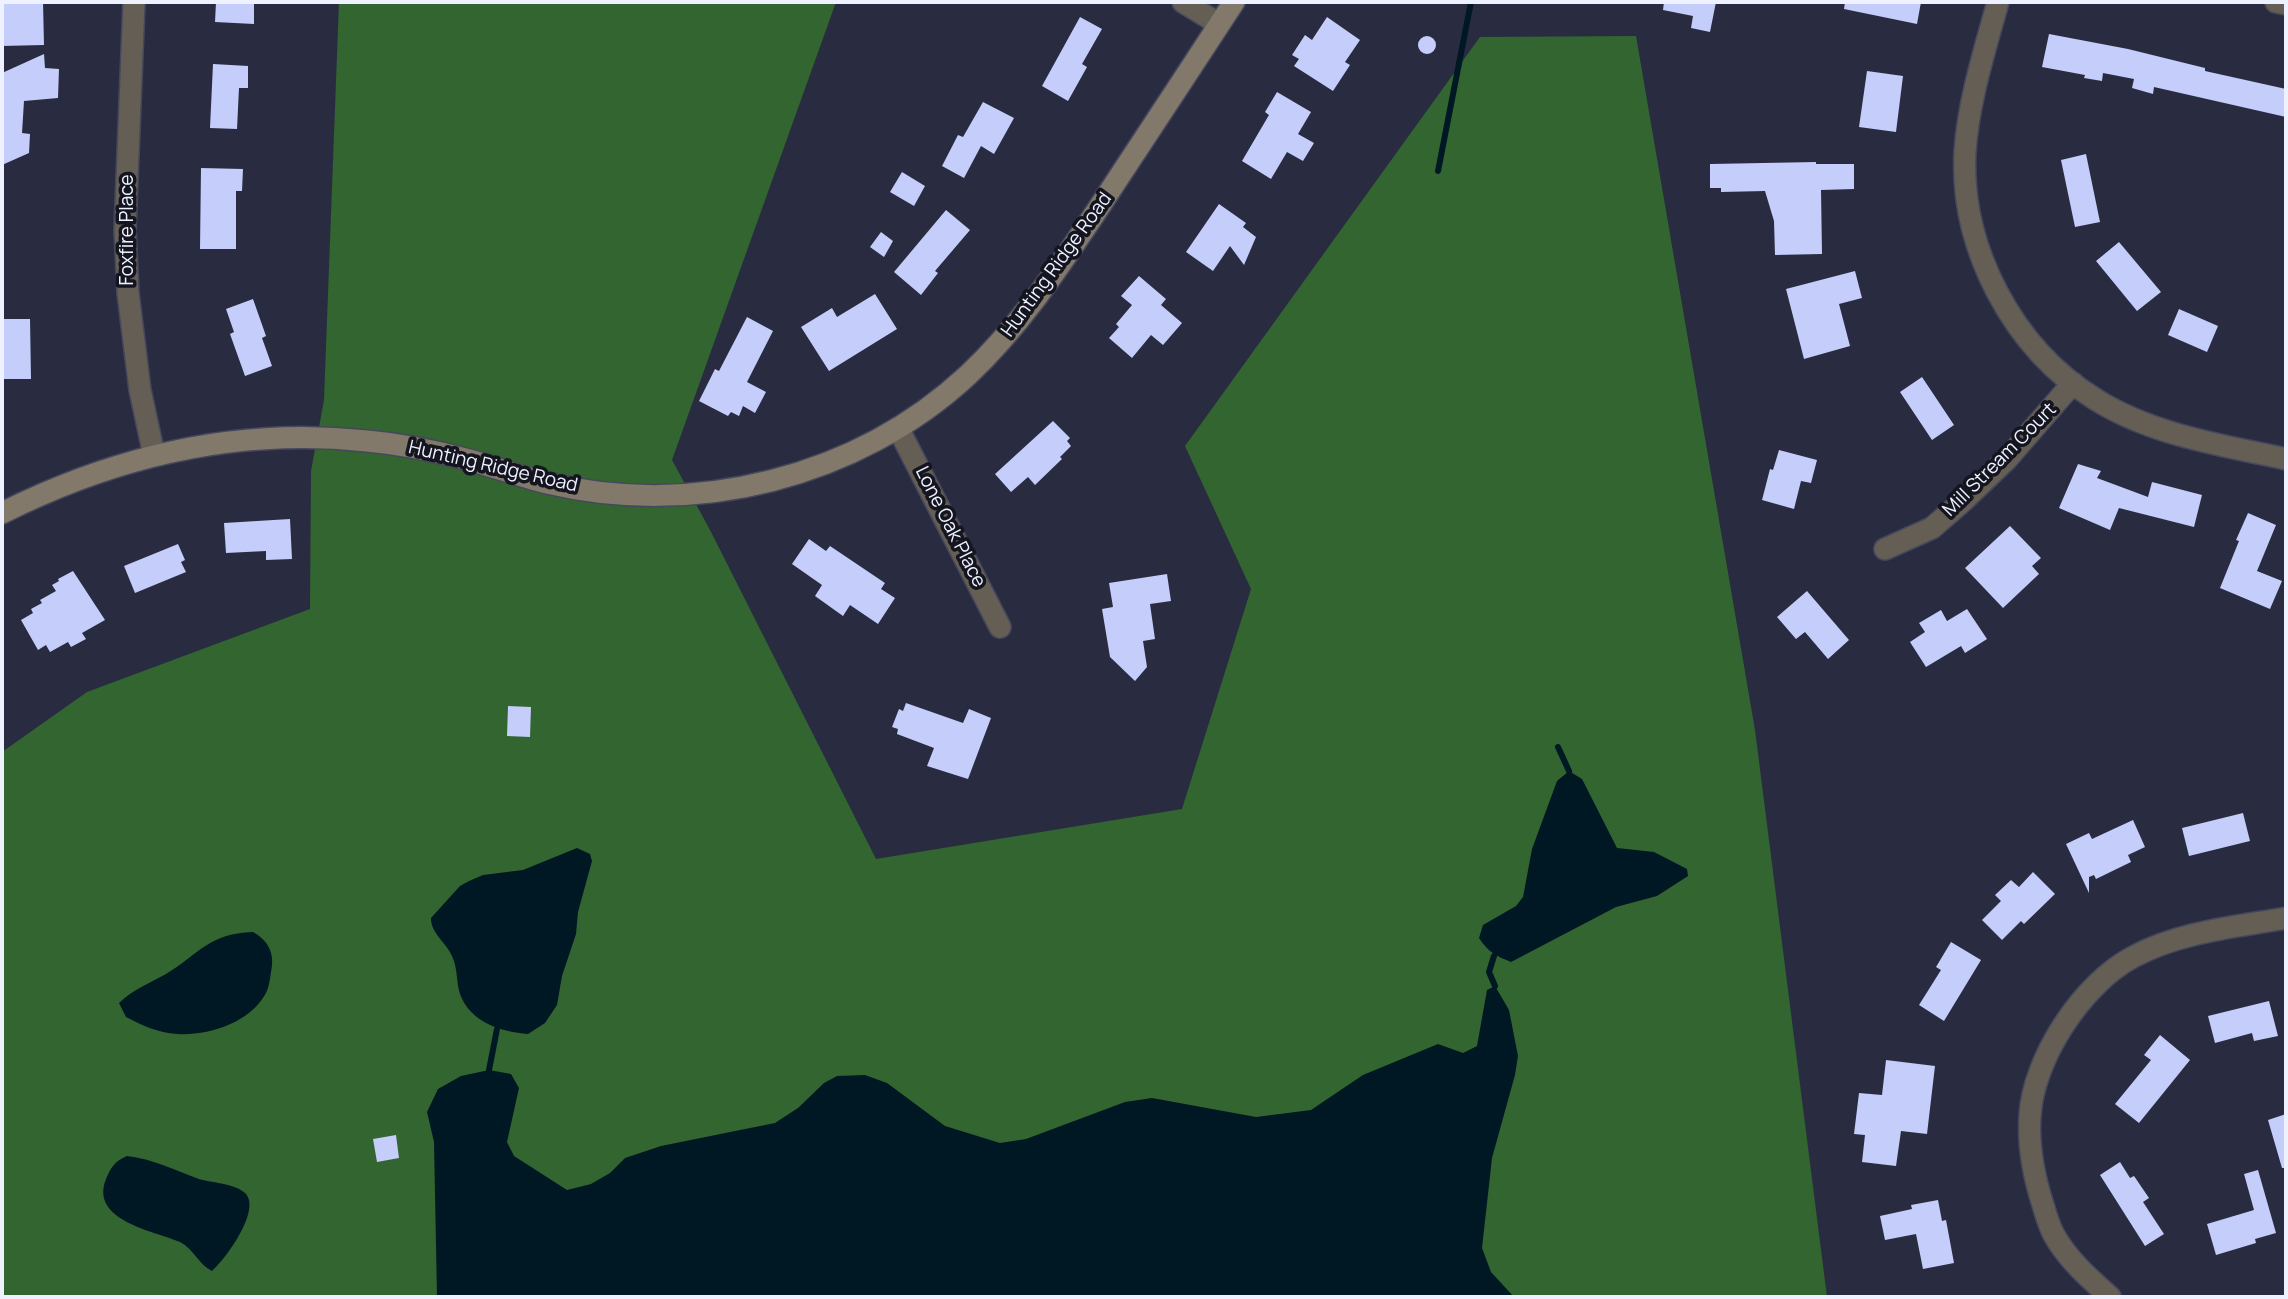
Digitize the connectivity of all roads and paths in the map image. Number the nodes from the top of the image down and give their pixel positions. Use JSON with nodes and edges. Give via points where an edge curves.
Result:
{"nodes":[{"id":1,"x":134,"y":2,"type":"edge"},
{"id":2,"x":1183,"y":2,"type":"edge"},
{"id":3,"x":1234,"y":2,"type":"edge"},
{"id":4,"x":1998,"y":2,"type":"edge"},
{"id":5,"x":2276,"y":2,"type":"edge"},
{"id":6,"x":2286,"y":4,"type":"edge"},
{"id":7,"x":1219,"y":24,"type":"junction"},
{"id":8,"x":2073,"y":383,"type":"junction"},
{"id":9,"x":898,"y":428,"type":"junction"},
{"id":10,"x":154,"y":455,"type":"junction"},
{"id":11,"x":2286,"y":459,"type":"edge"},
{"id":12,"x":2,"y":513,"type":"edge"},
{"id":13,"x":1885,"y":549,"type":"dead end"},
{"id":14,"x":1000,"y":627,"type":"dead end"},
{"id":15,"x":2286,"y":918,"type":"edge"},
{"id":16,"x":2110,"y":1297,"type":"edge"}],
"edges":[{"from":1,"to":10,"type":"street","name":"Foxfire Place","via":[[125,230],[128,293]]},
{"from":2,"to":7,"type":"street"},
{"from":3,"to":7,"type":"street","name":"Hunting Ridge Road"},
{"from":4,"to":8,"type":"street","via":[[1965,153],[1974,236],[1988,276],[2008,310],[2034,346]]},
{"from":5,"to":6,"type":"street"},
{"from":7,"to":9,"type":"street","name":"Hunting Ridge Road","via":[[1019,322],[966,377]]},
{"from":8,"to":11,"type":"street","via":[[2096,400],[2170,432]]},
{"from":8,"to":13,"type":"street","name":"Mill Stream Court","via":[[2007,459],[1963,501],[1932,528]]},
{"from":9,"to":10,"type":"street","name":"Hunting Ridge Road","via":[[819,467],[790,476],[718,492],[684,494],[589,490],[411,447],[330,438],[241,440]]},
{"from":9,"to":14,"type":"street","name":"Lone Oak Place"},
{"from":10,"to":12,"type":"street","name":"Hunting Ridge Road","via":[[87,475]]},
{"from":15,"to":16,"type":"street","via":[[2206,932],[2132,957],[2078,1004],[2055,1040],[2037,1080],[2029,1115],[2030,1154],[2052,1233],[2069,1257]]}]}
